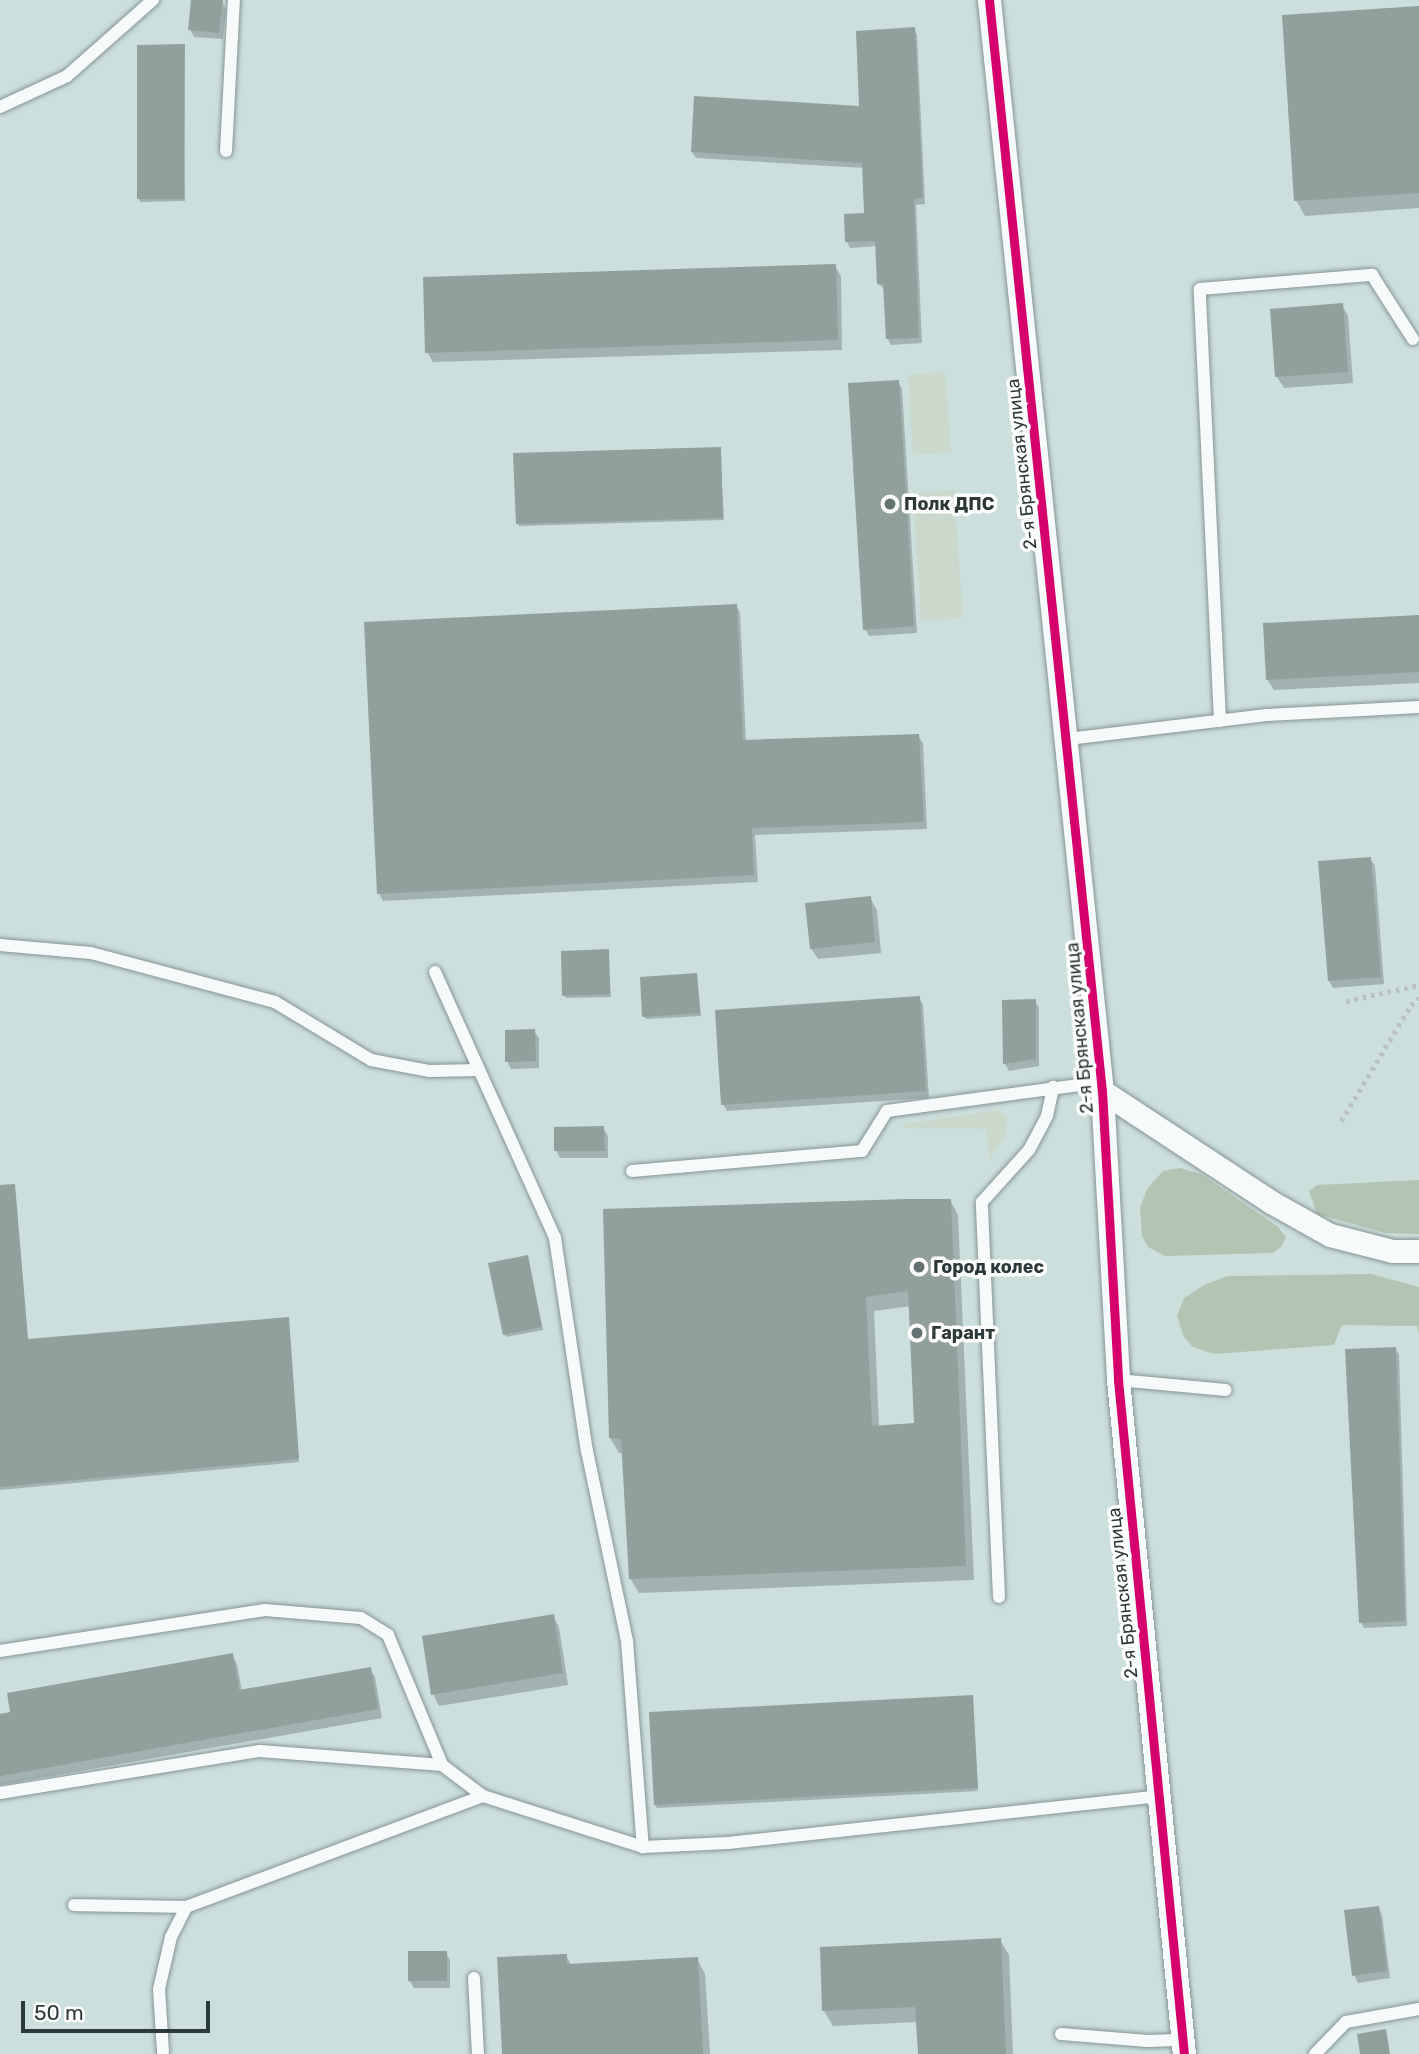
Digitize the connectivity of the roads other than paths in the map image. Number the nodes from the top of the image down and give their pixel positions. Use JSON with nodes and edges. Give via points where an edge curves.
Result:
{"nodes":[{"id":1,"x":153,"y":0,"type":"edge"},
{"id":2,"x":234,"y":0,"type":"edge"},
{"id":3,"x":989,"y":0,"type":"edge"},
{"id":4,"x":0,"y":107,"type":"edge"},
{"id":5,"x":226,"y":151,"type":"dead end"},
{"id":6,"x":1413,"y":339,"type":"dead end"},
{"id":7,"x":1419,"y":711,"type":"edge"},
{"id":8,"x":1220,"y":721,"type":"junction"},
{"id":9,"x":1068,"y":739,"type":"junction"},
{"id":10,"x":0,"y":944,"type":"edge"},
{"id":11,"x":435,"y":972,"type":"dead end"},
{"id":12,"x":479,"y":1070,"type":"junction"},
{"id":13,"x":1053,"y":1087,"type":"junction"},
{"id":14,"x":1102,"y":1087,"type":"junction"},
{"id":15,"x":632,"y":1171,"type":"dead end"},
{"id":16,"x":1419,"y":1251,"type":"edge"},
{"id":17,"x":1118,"y":1380,"type":"junction"},
{"id":18,"x":1226,"y":1390,"type":"dead end"},
{"id":19,"x":999,"y":1597,"type":"dead end"},
{"id":20,"x":0,"y":1651,"type":"edge"},
{"id":21,"x":442,"y":1765,"type":"junction"},
{"id":22,"x":0,"y":1793,"type":"edge"},
{"id":23,"x":483,"y":1796,"type":"junction"},
{"id":24,"x":1159,"y":1796,"type":"junction"},
{"id":25,"x":643,"y":1847,"type":"junction"},
{"id":26,"x":74,"y":1905,"type":"dead end"},
{"id":27,"x":186,"y":1907,"type":"junction"},
{"id":28,"x":474,"y":1978,"type":"dead end"},
{"id":29,"x":1419,"y":2009,"type":"edge"},
{"id":30,"x":1061,"y":2034,"type":"dead end"},
{"id":31,"x":1183,"y":2047,"type":"edge"},
{"id":32,"x":163,"y":2052,"type":"dead end"},
{"id":33,"x":478,"y":2054,"type":"edge"},
{"id":34,"x":1315,"y":2054,"type":"edge"}],
"edges":[{"from":1,"to":4,"type":"lane","via":[[67,76]]},
{"from":2,"to":5,"type":"lane"},
{"from":3,"to":9,"type":"street","name":"2-я Брянская улица"},
{"from":6,"to":8,"type":"lane","via":[[1372,275],[1200,289]]},
{"from":7,"to":8,"type":"lane","via":[[1267,715]]},
{"from":8,"to":9,"type":"lane"},
{"from":9,"to":14,"type":"street","name":"2-я Брянская улица"},
{"from":10,"to":12,"type":"lane","via":[[91,953],[275,1002],[371,1060],[430,1071]]},
{"from":11,"to":12,"type":"lane"},
{"from":12,"to":25,"type":"lane","via":[[555,1238],[587,1451],[627,1641]]},
{"from":13,"to":14,"type":"lane"},
{"from":13,"to":15,"type":"lane","via":[[887,1111],[862,1151]]},
{"from":13,"to":19,"type":"lane","via":[[1047,1116],[1029,1150],[982,1202]]},
{"from":14,"to":16,"type":"street","via":[[1271,1202],[1329,1235],[1393,1251]]},
{"from":14,"to":17,"type":"street","name":"2-я Брянская улица"},
{"from":17,"to":18,"type":"lane"},
{"from":17,"to":24,"type":"street","name":"2-я Брянская улица"},
{"from":20,"to":21,"type":"lane","via":[[265,1610],[361,1618],[388,1635]]},
{"from":21,"to":22,"type":"lane","via":[[260,1751]]},
{"from":21,"to":23,"type":"lane"},
{"from":23,"to":25,"type":"lane"},
{"from":23,"to":27,"type":"lane"},
{"from":24,"to":25,"type":"lane","via":[[728,1843]]},
{"from":24,"to":31,"type":"street","name":"2-я Брянская улица"},
{"from":26,"to":27,"type":"lane"},
{"from":27,"to":32,"type":"lane","via":[[171,1937],[159,1989]]},
{"from":28,"to":33,"type":"lane"},
{"from":29,"to":34,"type":"lane","via":[[1346,2021]]},
{"from":30,"to":31,"type":"lane"}]}
